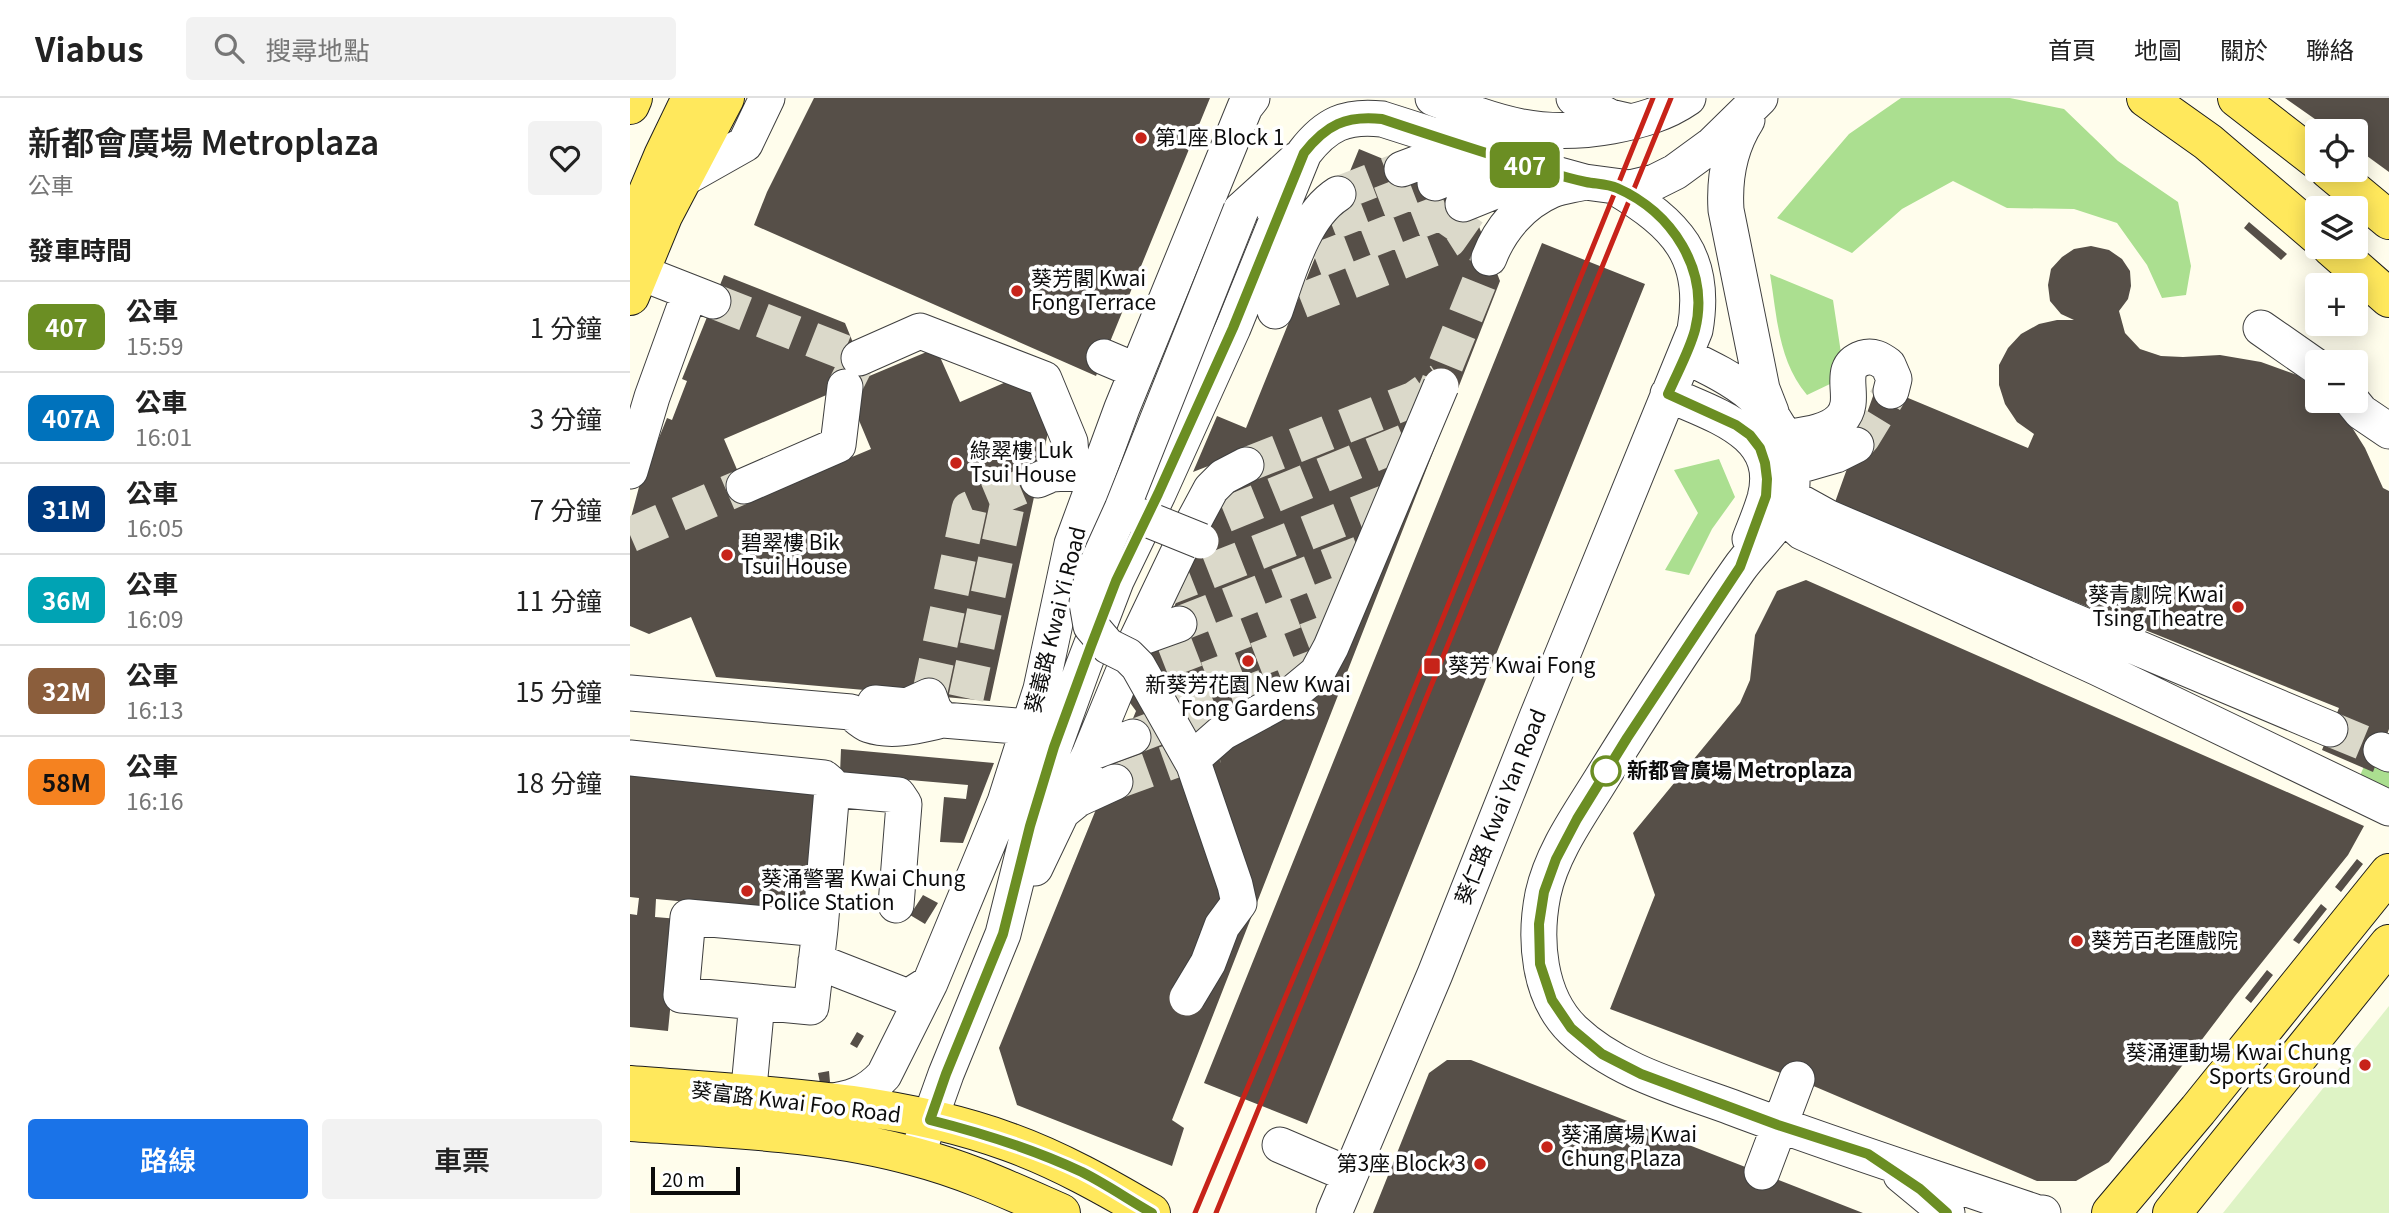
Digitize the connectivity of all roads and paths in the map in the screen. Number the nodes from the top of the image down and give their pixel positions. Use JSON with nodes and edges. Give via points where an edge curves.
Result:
{"nodes":[{"id":1,"x":633,"y":98,"type":"edge"},
{"id":2,"x":670,"y":98,"type":"edge"},
{"id":3,"x":691,"y":98,"type":"edge"},
{"id":4,"x":725,"y":98,"type":"edge"},
{"id":5,"x":767,"y":98,"type":"edge"},
{"id":6,"x":1433,"y":98,"type":"edge"},
{"id":7,"x":1574,"y":98,"type":"edge"},
{"id":8,"x":1688,"y":98,"type":"edge"},
{"id":9,"x":1762,"y":98,"type":"edge"},
{"id":10,"x":2146,"y":98,"type":"edge"},
{"id":11,"x":2237,"y":98,"type":"edge"},
{"id":12,"x":630,"y":106,"type":"edge"},
{"id":13,"x":1244,"y":112,"type":"edge"},
{"id":14,"x":1634,"y":122,"type":"junction"},
{"id":15,"x":1463,"y":146,"type":"junction"},
{"id":16,"x":2305,"y":151,"type":"edge"},
{"id":17,"x":1304,"y":153,"type":"junction"},
{"id":18,"x":1500,"y":157,"type":"junction"},
{"id":19,"x":1402,"y":169,"type":"tunnel mouth"},
{"id":20,"x":1545,"y":171,"type":"junction"},
{"id":21,"x":683,"y":178,"type":"junction"},
{"id":22,"x":2343,"y":182,"type":"edge"},
{"id":23,"x":1435,"y":183,"type":"tunnel mouth"},
{"id":24,"x":630,"y":184,"type":"edge"},
{"id":25,"x":1600,"y":185,"type":"junction"},
{"id":26,"x":1473,"y":203,"type":"tunnel mouth"},
{"id":27,"x":1241,"y":210,"type":"junction"},
{"id":28,"x":2389,"y":220,"type":"edge"},
{"id":29,"x":2305,"y":225,"type":"edge"},
{"id":30,"x":630,"y":235,"type":"edge"},
{"id":31,"x":1307,"y":258,"type":"tunnel mouth"},
{"id":32,"x":1489,"y":258,"type":"tunnel mouth"},
{"id":33,"x":2345,"y":259,"type":"edge"},
{"id":34,"x":668,"y":289,"type":"edge"},
{"id":35,"x":2389,"y":298,"type":"edge"},
{"id":36,"x":1233,"y":328,"type":"junction"},
{"id":37,"x":2261,"y":328,"type":"dead end"},
{"id":38,"x":1685,"y":356,"type":"junction"},
{"id":39,"x":1104,"y":357,"type":"dead end"},
{"id":40,"x":2305,"y":359,"type":"edge"},
{"id":41,"x":1137,"y":371,"type":"junction"},
{"id":42,"x":1441,"y":386,"type":"tunnel mouth"},
{"id":43,"x":1891,"y":391,"type":"dead end"},
{"id":44,"x":1668,"y":394,"type":"junction"},
{"id":45,"x":2363,"y":413,"type":"edge"},
{"id":46,"x":2389,"y":430,"type":"edge"},
{"id":47,"x":1856,"y":445,"type":"tunnel mouth"},
{"id":48,"x":1081,"y":461,"type":"junction"},
{"id":49,"x":1246,"y":465,"type":"tunnel mouth"},
{"id":50,"x":1785,"y":465,"type":"junction"},
{"id":51,"x":630,"y":471,"type":"edge"},
{"id":52,"x":1038,"y":480,"type":"tunnel mouth"},
{"id":53,"x":744,"y":486,"type":"tunnel mouth"},
{"id":54,"x":1158,"y":494,"type":"junction"},
{"id":55,"x":1122,"y":509,"type":"junction"},
{"id":56,"x":1225,"y":515,"type":"tunnel mouth"},
{"id":57,"x":1195,"y":535,"type":"junction"},
{"id":58,"x":1740,"y":567,"type":"junction"},
{"id":59,"x":1180,"y":624,"type":"tunnel mouth"},
{"id":60,"x":1137,"y":639,"type":"junction"},
{"id":61,"x":1163,"y":662,"type":"tunnel mouth"},
{"id":62,"x":1120,"y":678,"type":"junction"},
{"id":63,"x":630,"y":693,"type":"edge"},
{"id":64,"x":1158,"y":698,"type":"tunnel mouth"},
{"id":65,"x":1028,"y":727,"type":"junction"},
{"id":66,"x":1118,"y":728,"type":"junction"},
{"id":67,"x":2330,"y":729,"type":"tunnel mouth"},
{"id":68,"x":630,"y":758,"type":"edge"},
{"id":69,"x":1194,"y":765,"type":"junction"},
{"id":70,"x":1115,"y":782,"type":"tunnel mouth"},
{"id":71,"x":832,"y":789,"type":"junction"},
{"id":72,"x":2389,"y":808,"type":"edge"},
{"id":73,"x":1062,"y":812,"type":"junction"},
{"id":74,"x":2389,"y":873,"type":"edge"},
{"id":75,"x":896,"y":905,"type":"dead end"},
{"id":76,"x":1003,"y":934,"type":"junction"},
{"id":77,"x":2389,"y":944,"type":"edge"},
{"id":78,"x":818,"y":945,"type":"junction"},
{"id":79,"x":930,"y":984,"type":"junction"},
{"id":80,"x":1187,"y":998,"type":"dead end"},
{"id":81,"x":757,"y":1002,"type":"junction"},
{"id":82,"x":1797,"y":1079,"type":"dead end"},
{"id":83,"x":630,"y":1085,"type":"edge"},
{"id":84,"x":821,"y":1103,"type":"junction"},
{"id":85,"x":747,"y":1113,"type":"junction"},
{"id":86,"x":930,"y":1120,"type":"junction"},
{"id":87,"x":630,"y":1122,"type":"edge"},
{"id":88,"x":1778,"y":1125,"type":"junction"},
{"id":89,"x":1280,"y":1145,"type":"dead end"},
{"id":90,"x":1868,"y":1154,"type":"junction"},
{"id":91,"x":916,"y":1157,"type":"junction"},
{"id":92,"x":1762,"y":1172,"type":"dead end"},
{"id":93,"x":1350,"y":1175,"type":"junction"},
{"id":94,"x":1061,"y":1213,"type":"edge"},
{"id":95,"x":1152,"y":1213,"type":"edge"},
{"id":96,"x":1334,"y":1213,"type":"edge"},
{"id":97,"x":1947,"y":1213,"type":"edge"},
{"id":98,"x":2043,"y":1213,"type":"edge"},
{"id":99,"x":2111,"y":1213,"type":"edge"},
{"id":100,"x":2172,"y":1213,"type":"edge"}],
"edges":[{"from":1,"to":12,"type":"main road"},
{"from":2,"to":24,"type":"main road"},
{"from":3,"to":30,"type":"main road"},
{"from":4,"to":21,"type":"main road"},
{"from":5,"to":21,"type":"street","via":[[745,144]]},
{"from":6,"to":14,"type":"street","via":[[1533,130],[1584,131]]},
{"from":7,"to":14,"type":"street","via":[[1610,117]]},
{"from":8,"to":14,"type":"street"},
{"from":9,"to":25,"type":"street","name":"葵義路 Kwai Yi Road","via":[[1675,172],[1643,186]]},
{"from":9,"to":50,"type":"street","via":[[1734,144],[1724,188],[1762,389]]},
{"from":10,"to":29,"type":"main road","via":[[2208,142]]},
{"from":11,"to":16,"type":"main road"},
{"from":13,"to":27,"type":"street"},
{"from":13,"to":41,"type":"street","name":"葵義路 Kwai Yi Road"},
{"from":15,"to":17,"type":"street","name":"葵義路 Kwai Yi Road","via":[[1364,117],[1329,127]]},
{"from":15,"to":18,"type":"street","name":"葵義路 Kwai Yi Road"},
{"from":15,"to":19,"type":"street"},
{"from":17,"to":27,"type":"street"},
{"from":17,"to":36,"type":"street","name":"葵義路 Kwai Yi Road"},
{"from":18,"to":20,"type":"street","name":"葵義路 Kwai Yi Road"},
{"from":18,"to":23,"type":"street"},
{"from":20,"to":25,"type":"street","name":"葵義路 Kwai Yi Road"},
{"from":20,"to":26,"type":"street"},
{"from":21,"to":34,"type":"main road","via":[[663,216]]},
{"from":22,"to":28,"type":"main road"},
{"from":25,"to":32,"type":"street","via":[[1552,190],[1526,207],[1506,225]]},
{"from":25,"to":38,"type":"street","name":"葵仁路 Kwai Yan Road","via":[[1648,207],[1677,235],[1687,252],[1695,271],[1698,311]]},
{"from":27,"to":55,"type":"street","bridge":true},
{"from":31,"to":36,"type":"street"},
{"from":33,"to":35,"type":"main road"},
{"from":34,"to":51,"type":"street","via":[[659,375]]},
{"from":36,"to":54,"type":"street","name":"葵義路 Kwai Yi Road"},
{"from":37,"to":40,"type":"street"},
{"from":38,"to":44,"type":"street","name":"葵仁路 Kwai Yan Road"},
{"from":38,"to":50,"type":"street","via":[[1746,389]]},
{"from":39,"to":41,"type":"street"},
{"from":41,"to":48,"type":"street","name":"葵義路 Kwai Yi Road"},
{"from":42,"to":69,"type":"street","bridge":true,"via":[[1317,674],[1288,697],[1222,733],[1197,755]]},
{"from":43,"to":50,"type":"street","via":[[1894,379],[1888,365],[1875,357],[1860,359],[1849,371],[1850,398],[1840,421]]},
{"from":44,"to":58,"type":"street","via":[[1736,425],[1760,448],[1766,496]]},
{"from":44,"to":93,"type":"street","name":"葵仁路 Kwai Yan Road"},
{"from":45,"to":46,"type":"street"},
{"from":47,"to":50,"type":"street","via":[[1836,455]]},
{"from":48,"to":52,"type":"street"},
{"from":48,"to":53,"type":"street","via":[[1044,379],[920,331],[852,372],[838,445]]},
{"from":48,"to":54,"type":"street","via":[[1108,507],[1127,514],[1146,509]]},
{"from":48,"to":65,"type":"street","name":"葵義路 Kwai Yi Road","via":[[1072,544],[1047,663]]},
{"from":49,"to":57,"type":"street","via":[[1211,489]]},
{"from":50,"to":58,"type":"street"},
{"from":50,"to":67,"type":"street","via":[[1829,518]]},
{"from":50,"to":72,"type":"street","via":[[1791,522],[1802,532]]},
{"from":54,"to":76,"type":"street","name":"葵義路 Kwai Yi Road","via":[[1116,581],[1054,747]]},
{"from":55,"to":57,"type":"street","bridge":true},
{"from":55,"to":69,"type":"street","bridge":true,"via":[[1093,573],[1087,603],[1091,626],[1108,646],[1138,666]]},
{"from":56,"to":57,"type":"street"},
{"from":57,"to":60,"type":"street"},
{"from":58,"to":88,"type":"street","via":[[1627,738],[1556,859],[1539,924],[1540,964],[1552,1000],[1571,1028],[1602,1054],[1641,1074]]},
{"from":59,"to":60,"type":"street"},
{"from":60,"to":62,"type":"street"},
{"from":61,"to":62,"type":"street"},
{"from":62,"to":66,"type":"street"},
{"from":63,"to":65,"type":"street","via":[[851,712],[853,701],[950,709]]},
{"from":64,"to":66,"type":"street"},
{"from":65,"to":79,"type":"street","name":"葵義路 Kwai Yi Road","via":[[1005,802]]},
{"from":66,"to":73,"type":"street","via":[[1090,753]]},
{"from":68,"to":71,"type":"street","via":[[824,778]]},
{"from":69,"to":80,"type":"street","bridge":true,"via":[[1239,902],[1222,926],[1208,963]]},
{"from":70,"to":73,"type":"street"},
{"from":71,"to":75,"type":"street","via":[[898,795],[904,804]]},
{"from":71,"to":78,"type":"street"},
{"from":73,"to":76,"type":"street"},
{"from":74,"to":99,"type":"main road"},
{"from":76,"to":86,"type":"street","name":"葵義路 Kwai Yi Road"},
{"from":77,"to":100,"type":"main road"},
{"from":78,"to":79,"type":"street","via":[[903,995]]},
{"from":78,"to":81,"type":"street","via":[[811,1007]]},
{"from":78,"to":81,"type":"street","via":[[688,917],[681,995]]},
{"from":79,"to":84,"type":"street","name":"葵義路 Kwai Yi Road","via":[[894,1057],[874,1086],[850,1099]]},
{"from":81,"to":85,"type":"street"},
{"from":82,"to":88,"type":"street"},
{"from":83,"to":85,"type":"main road","name":"葵富路 Kwai Foo Road"},
{"from":84,"to":85,"type":"main road","name":"葵富路 Kwai Foo Road"},
{"from":84,"to":86,"type":"main road","name":"葵富路 Kwai Foo Road"},
{"from":85,"to":87,"type":"main road","name":"葵富路 Kwai Foo Road"},
{"from":85,"to":91,"type":"main road","name":"葵富路 Kwai Foo Road"},
{"from":86,"to":91,"type":"street","name":"葵義路 Kwai Yi Road"},
{"from":86,"to":95,"type":"main road","name":"葵富路 Kwai Foo Road","via":[[1008,1141],[1083,1173]]},
{"from":88,"to":90,"type":"street"},
{"from":88,"to":92,"type":"street"},
{"from":89,"to":93,"type":"street"},
{"from":90,"to":97,"type":"street"},
{"from":90,"to":98,"type":"street"},
{"from":91,"to":94,"type":"main road","name":"葵富路 Kwai Foo Road"},
{"from":93,"to":96,"type":"street","name":"葵仁路 Kwai Yan Road"}]}
